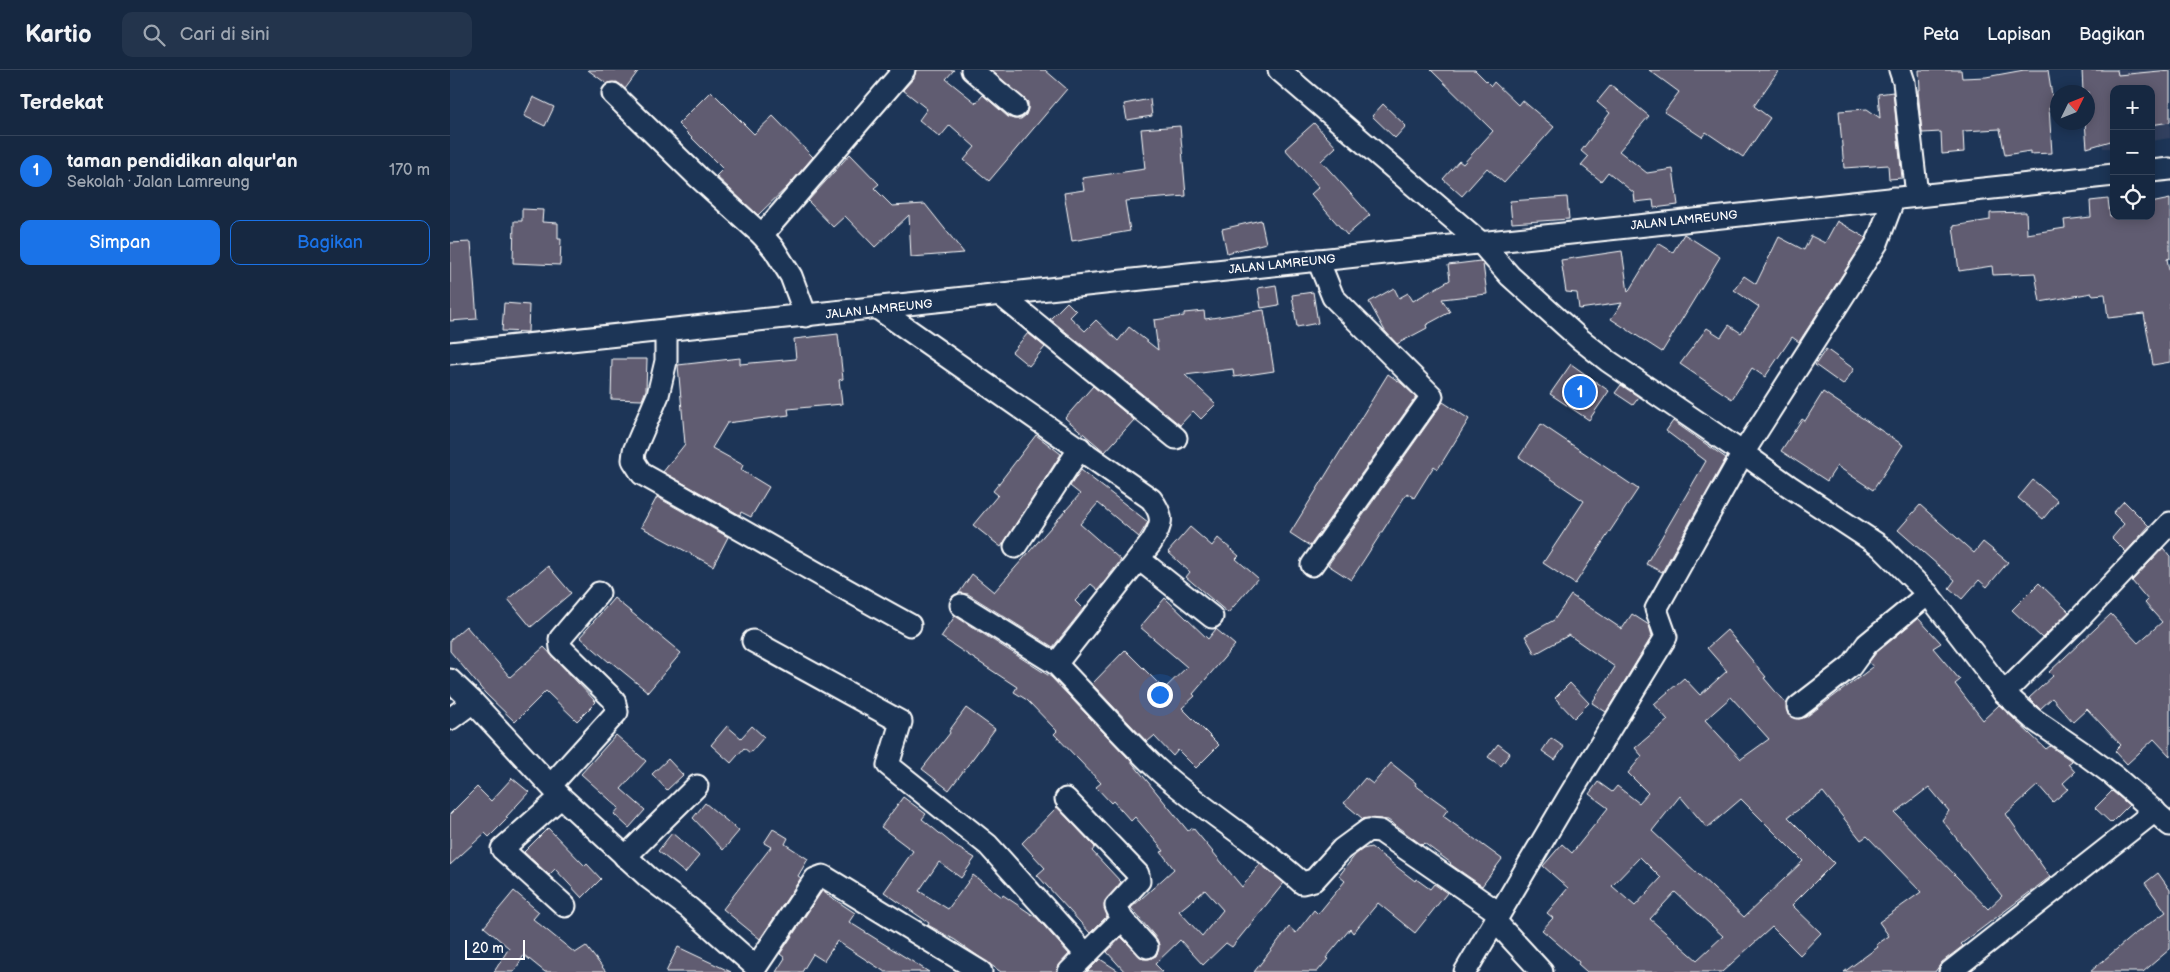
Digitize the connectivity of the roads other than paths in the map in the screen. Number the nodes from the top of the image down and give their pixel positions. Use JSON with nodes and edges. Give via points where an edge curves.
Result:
{"nodes":[{"id":1,"x":904,"y":70,"type":"edge"},
{"id":2,"x":972,"y":70,"type":"edge"},
{"id":3,"x":1279,"y":70,"type":"edge"},
{"id":4,"x":1900,"y":70,"type":"edge"},
{"id":5,"x":613,"y":94,"type":"dead end"},
{"id":6,"x":1016,"y":107,"type":"dead end"},
{"id":7,"x":2170,"y":169,"type":"edge"},
{"id":8,"x":2155,"y":171,"type":"edge"},
{"id":9,"x":2110,"y":175,"type":"edge"},
{"id":10,"x":1918,"y":195,"type":"junction"},
{"id":11,"x":1894,"y":198,"type":"junction"},
{"id":12,"x":762,"y":235,"type":"junction"},
{"id":13,"x":1480,"y":242,"type":"junction"},
{"id":14,"x":1318,"y":260,"type":"junction"},
{"id":15,"x":1002,"y":296,"type":"junction"},
{"id":16,"x":880,"y":310,"type":"junction"},
{"id":17,"x":806,"y":316,"type":"junction"},
{"id":18,"x":666,"y":330,"type":"junction"},
{"id":19,"x":450,"y":353,"type":"edge"},
{"id":20,"x":1176,"y":438,"type":"dead end"},
{"id":21,"x":1080,"y":448,"type":"junction"},
{"id":22,"x":1743,"y":453,"type":"junction"},
{"id":23,"x":2170,"y":523,"type":"edge"},
{"id":24,"x":1015,"y":547,"type":"dead end"},
{"id":25,"x":1139,"y":559,"type":"junction"},
{"id":26,"x":1312,"y":565,"type":"dead end"},
{"id":27,"x":599,"y":593,"type":"dead end"},
{"id":28,"x":1928,"y":594,"type":"junction"},
{"id":29,"x":961,"y":605,"type":"dead end"},
{"id":30,"x":1212,"y":617,"type":"dead end"},
{"id":31,"x":910,"y":625,"type":"dead end"},
{"id":32,"x":753,"y":640,"type":"dead end"},
{"id":33,"x":1056,"y":664,"type":"junction"},
{"id":34,"x":450,"y":680,"type":"edge"},
{"id":35,"x":2004,"y":693,"type":"junction"},
{"id":36,"x":473,"y":702,"type":"junction"},
{"id":37,"x":1798,"y":707,"type":"dead end"},
{"id":38,"x":450,"y":719,"type":"edge"},
{"id":39,"x":697,"y":786,"type":"dead end"},
{"id":40,"x":556,"y":791,"type":"junction"},
{"id":41,"x":1066,"y":799,"type":"dead end"},
{"id":42,"x":2162,"y":818,"type":"edge"},
{"id":43,"x":625,"y":857,"type":"junction"},
{"id":44,"x":565,"y":906,"type":"dead end"},
{"id":45,"x":1498,"y":917,"type":"junction"},
{"id":46,"x":1122,"y":919,"type":"junction"},
{"id":47,"x":1146,"y":947,"type":"dead end"},
{"id":48,"x":1086,"y":954,"type":"junction"},
{"id":49,"x":754,"y":969,"type":"edge"},
{"id":50,"x":981,"y":972,"type":"edge"},
{"id":51,"x":1069,"y":972,"type":"edge"},
{"id":52,"x":1465,"y":972,"type":"edge"},
{"id":53,"x":1542,"y":972,"type":"edge"},
{"id":54,"x":1950,"y":972,"type":"edge"}],
"edges":[{"from":1,"to":12,"type":"street"},
{"from":2,"to":6,"type":"street"},
{"from":3,"to":13,"type":"street"},
{"from":4,"to":10,"type":"street"},
{"from":5,"to":12,"type":"street"},
{"from":7,"to":8,"type":"street"},
{"from":9,"to":10,"type":"street","name":"JALAN LAMREUNG"},
{"from":10,"to":11,"type":"street","name":"JALAN LAMREUNG"},
{"from":11,"to":13,"type":"street","name":"JALAN LAMREUNG"},
{"from":11,"to":22,"type":"street","via":[[1877,243]]},
{"from":12,"to":17,"type":"street","via":[[774,248],[790,276]]},
{"from":13,"to":14,"type":"street","name":"JALAN LAMREUNG"},
{"from":13,"to":22,"type":"street","via":[[1510,276],[1580,339]]},
{"from":14,"to":15,"type":"street","name":"JALAN LAMREUNG"},
{"from":14,"to":26,"type":"street","via":[[1334,297],[1432,396]]},
{"from":15,"to":16,"type":"street","name":"JALAN LAMREUNG"},
{"from":15,"to":20,"type":"street"},
{"from":16,"to":17,"type":"street","name":"JALAN LAMREUNG"},
{"from":16,"to":21,"type":"street"},
{"from":17,"to":18,"type":"street","name":"JALAN LAMREUNG"},
{"from":18,"to":19,"type":"street","name":"JALAN LAMREUNG"},
{"from":18,"to":31,"type":"street","via":[[666,361],[658,395],[634,451],[633,460],[642,474]]},
{"from":21,"to":24,"type":"street"},
{"from":21,"to":25,"type":"street","via":[[1151,499],[1158,508],[1162,518],[1159,530]]},
{"from":22,"to":28,"type":"street","via":[[1880,546]]},
{"from":22,"to":45,"type":"street","via":[[1656,609],[1666,637]]},
{"from":23,"to":35,"type":"street"},
{"from":25,"to":30,"type":"street"},
{"from":25,"to":33,"type":"street"},
{"from":27,"to":40,"type":"street","via":[[559,644],[614,700],[617,712]]},
{"from":28,"to":35,"type":"street"},
{"from":28,"to":37,"type":"street","via":[[1867,644],[1851,666]]},
{"from":29,"to":33,"type":"street"},
{"from":32,"to":48,"type":"street","via":[[902,722],[888,765],[988,845]]},
{"from":33,"to":45,"type":"street","via":[[1156,768],[1302,883],[1314,880],[1342,848],[1368,830],[1374,830]]},
{"from":34,"to":36,"type":"street"},
{"from":35,"to":42,"type":"street","via":[[2033,719],[2083,752]]},
{"from":36,"to":38,"type":"street"},
{"from":36,"to":40,"type":"street"},
{"from":39,"to":43,"type":"street"},
{"from":40,"to":43,"type":"street"},
{"from":40,"to":44,"type":"street","via":[[502,850]]},
{"from":41,"to":46,"type":"street","via":[[1138,874],[1139,881],[1116,906]]},
{"from":42,"to":54,"type":"street"},
{"from":43,"to":49,"type":"street","via":[[689,908]]},
{"from":45,"to":52,"type":"street"},
{"from":45,"to":53,"type":"street"},
{"from":46,"to":47,"type":"street"},
{"from":46,"to":48,"type":"street"},
{"from":48,"to":51,"type":"street"},
{"from":49,"to":50,"type":"street","via":[[815,879],[823,876]]}]}
